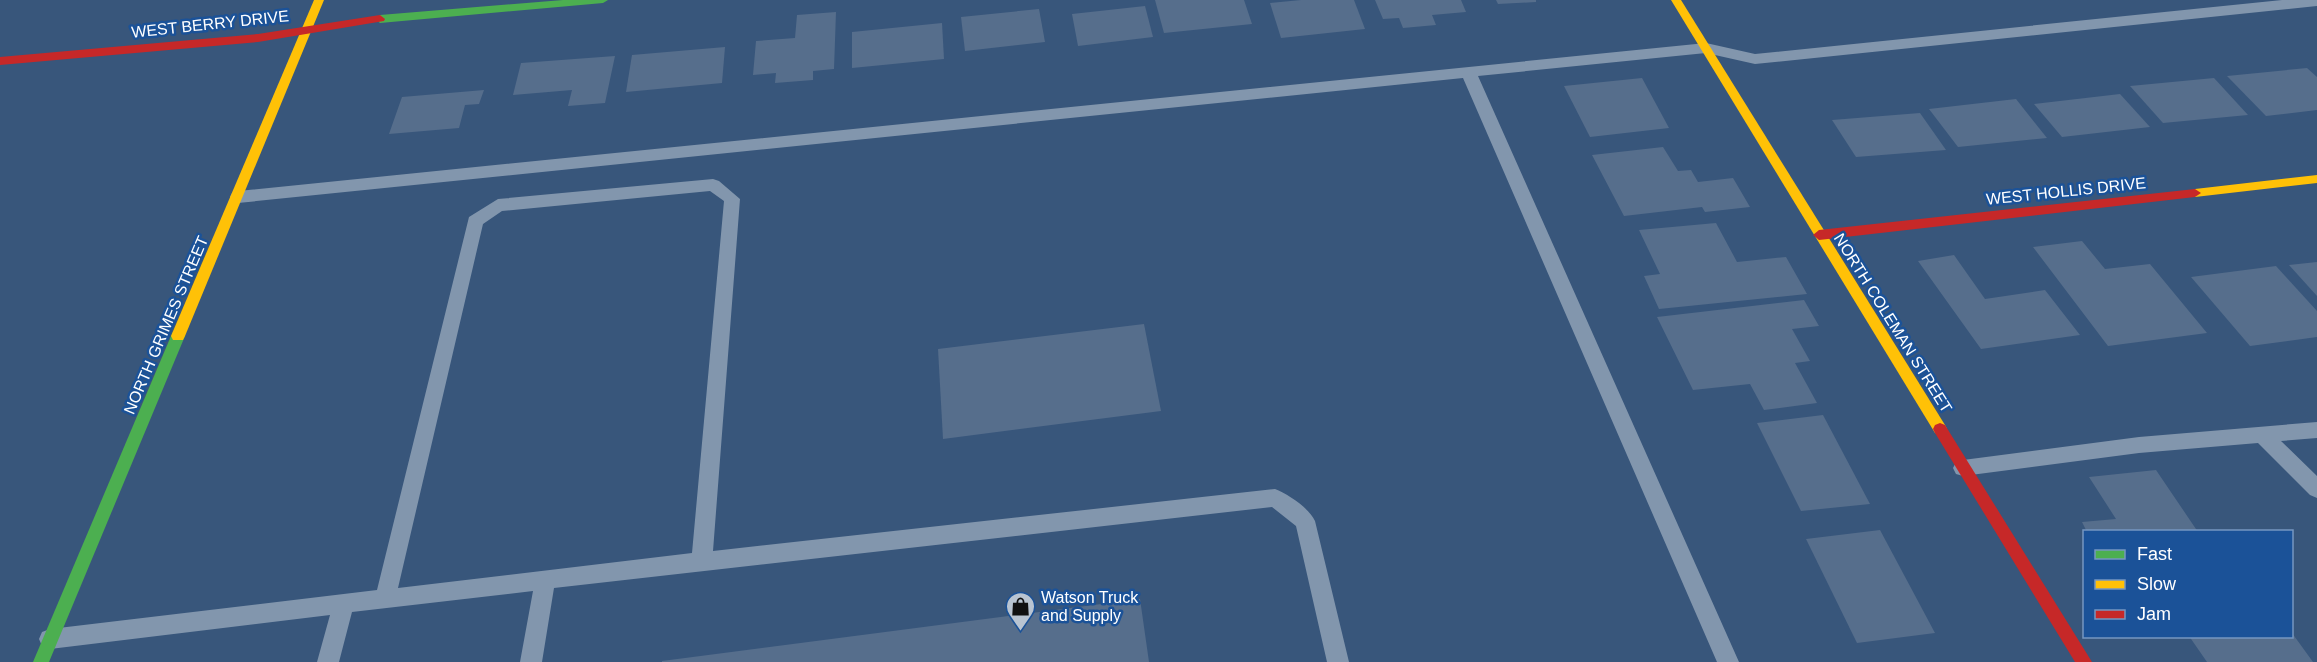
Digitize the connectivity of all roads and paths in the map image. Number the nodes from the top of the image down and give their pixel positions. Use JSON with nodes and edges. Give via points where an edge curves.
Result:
{"nodes":[{"id":1,"x":319,"y":0,"type":"edge"},
{"id":2,"x":603,"y":0,"type":"edge"},
{"id":3,"x":1676,"y":0,"type":"edge"},
{"id":4,"x":2317,"y":1,"type":"edge"},
{"id":5,"x":307,"y":30,"type":"junction"},
{"id":6,"x":1706,"y":48,"type":"junction"},
{"id":7,"x":0,"y":61,"type":"edge"},
{"id":8,"x":1468,"y":71,"type":"junction"},
{"id":9,"x":2317,"y":179,"type":"edge"},
{"id":10,"x":238,"y":197,"type":"junction"},
{"id":11,"x":1819,"y":235,"type":"junction"},
{"id":12,"x":2317,"y":430,"type":"edge"},
{"id":13,"x":2261,"y":434,"type":"junction"},
{"id":14,"x":1963,"y":468,"type":"junction"},
{"id":15,"x":2317,"y":489,"type":"edge"},
{"id":16,"x":702,"y":561,"type":"junction"},
{"id":17,"x":545,"y":580,"type":"junction"},
{"id":18,"x":385,"y":599,"type":"junction"},
{"id":19,"x":344,"y":604,"type":"junction"},
{"id":20,"x":50,"y":639,"type":"junction"},
{"id":21,"x":41,"y":662,"type":"edge"},
{"id":22,"x":328,"y":662,"type":"edge"},
{"id":23,"x":531,"y":662,"type":"edge"},
{"id":24,"x":1338,"y":662,"type":"edge"},
{"id":25,"x":1728,"y":662,"type":"edge"},
{"id":26,"x":2084,"y":662,"type":"edge"}],
"edges":[{"from":1,"to":5,"type":"street","name":"NORTH GRIMES STREET"},
{"from":2,"to":5,"type":"street","name":"WEST BERRY DRIVE","via":[[370,20]]},
{"from":3,"to":6,"type":"street","name":"NORTH COLEMAN STREET"},
{"from":4,"to":6,"type":"lane","via":[[1755,59]]},
{"from":5,"to":7,"type":"street","name":"WEST BERRY DRIVE","via":[[258,38]]},
{"from":5,"to":10,"type":"street","name":"NORTH GRIMES STREET"},
{"from":6,"to":8,"type":"lane"},
{"from":6,"to":11,"type":"street","name":"NORTH COLEMAN STREET"},
{"from":8,"to":10,"type":"lane"},
{"from":8,"to":25,"type":"lane"},
{"from":9,"to":11,"type":"street","name":"WEST HOLLIS DRIVE"},
{"from":10,"to":20,"type":"street","name":"NORTH GRIMES STREET"},
{"from":11,"to":14,"type":"street","name":"NORTH COLEMAN STREET"},
{"from":12,"to":13,"type":"lane"},
{"from":13,"to":14,"type":"lane"},
{"from":13,"to":15,"type":"lane"},
{"from":14,"to":26,"type":"street","name":"NORTH COLEMAN STREET"},
{"from":16,"to":17,"type":"lane"},
{"from":16,"to":18,"type":"lane","via":[[732,199],[713,184],[498,205],[475,221]]},
{"from":16,"to":24,"type":"lane","via":[[1275,498],[1305,521]]},
{"from":17,"to":18,"type":"lane"},
{"from":17,"to":23,"type":"lane"},
{"from":18,"to":19,"type":"lane"},
{"from":19,"to":20,"type":"lane"},
{"from":19,"to":22,"type":"lane"},
{"from":20,"to":21,"type":"street","name":"NORTH GRIMES STREET"}]}
